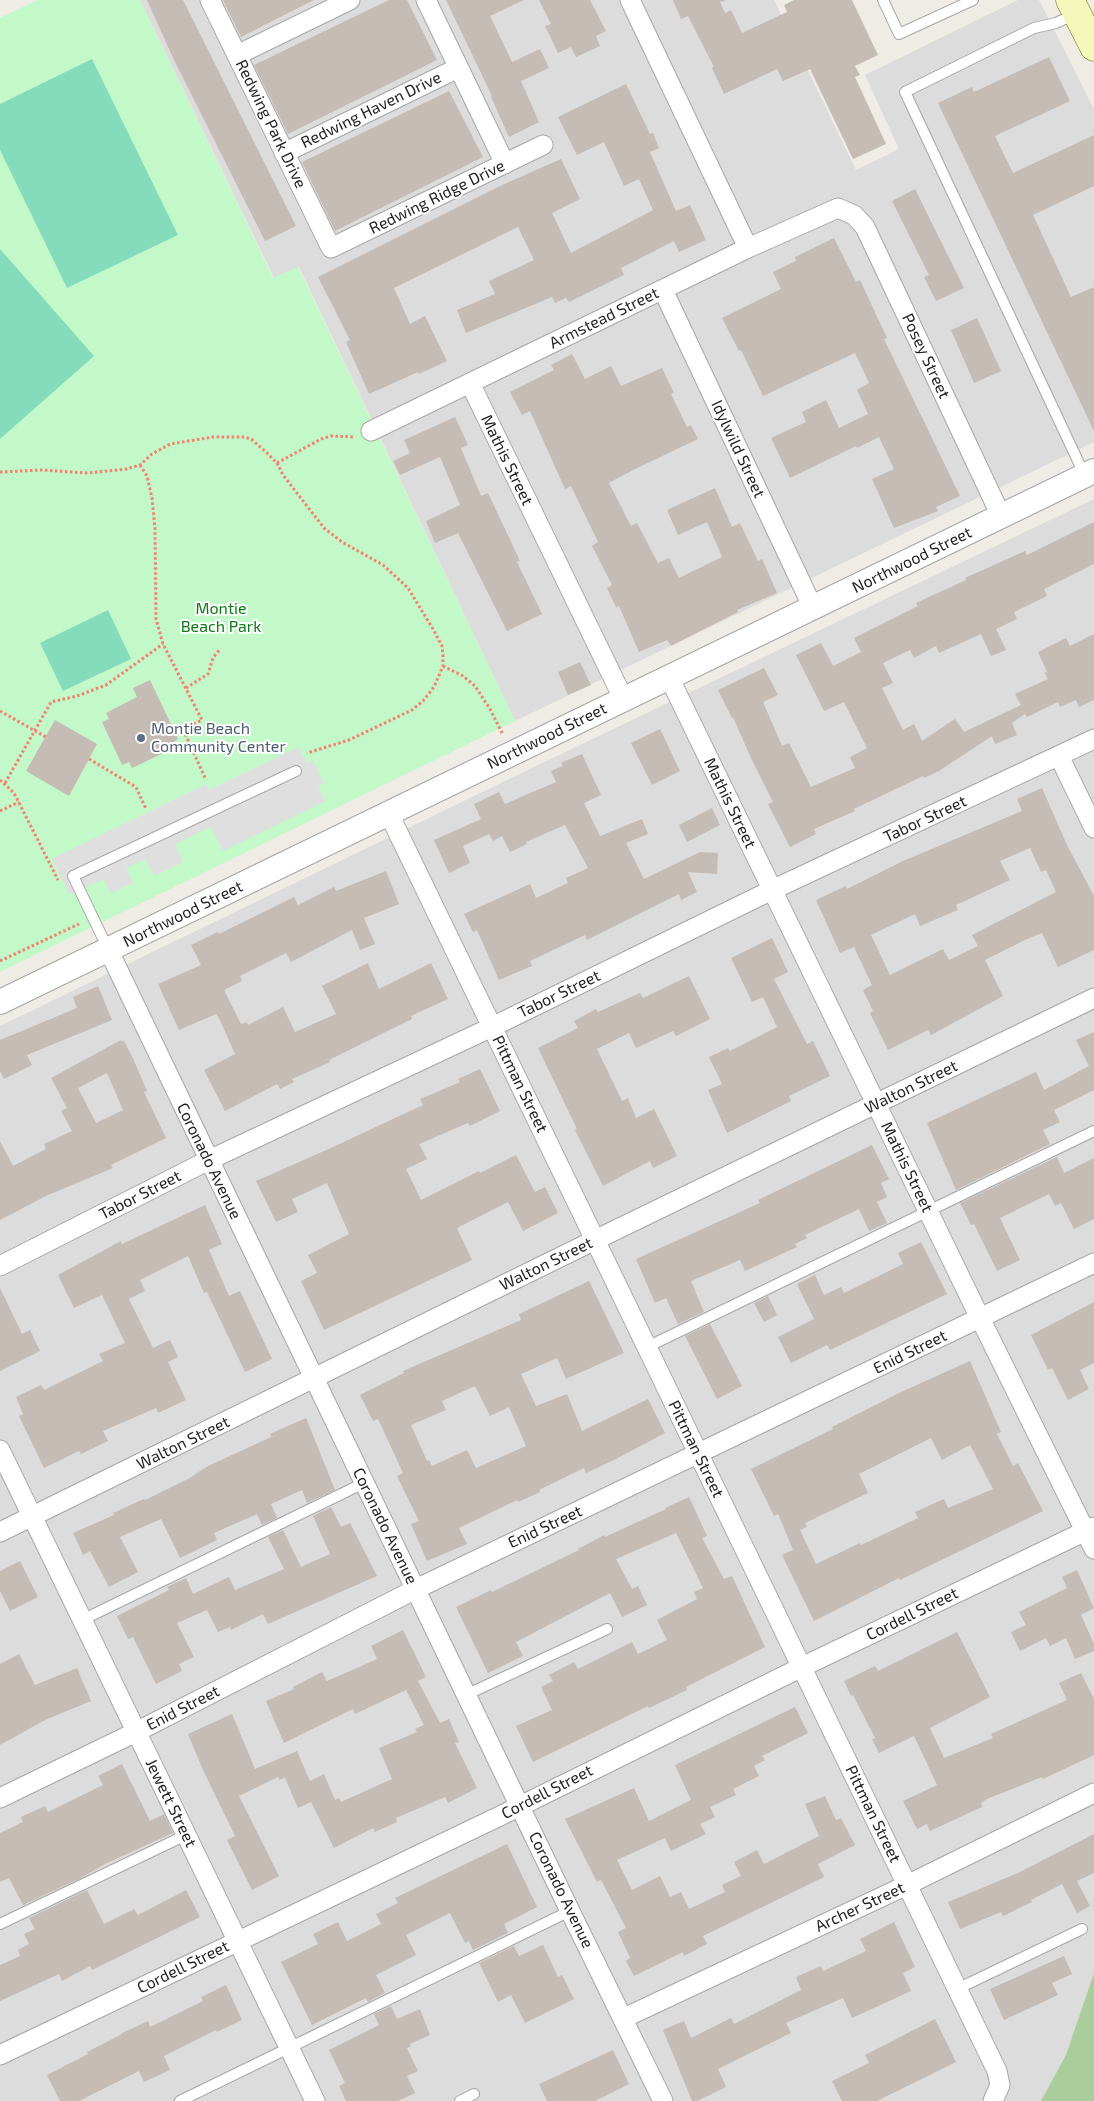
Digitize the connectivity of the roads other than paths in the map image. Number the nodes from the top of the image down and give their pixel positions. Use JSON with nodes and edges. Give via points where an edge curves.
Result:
{"nodes":[{"id":1,"x":210,"y":0,"type":"edge"},
{"id":2,"x":350,"y":0,"type":"edge"},
{"id":3,"x":426,"y":0,"type":"edge"},
{"id":4,"x":630,"y":0,"type":"edge"},
{"id":5,"x":883,"y":0,"type":"edge"},
{"id":6,"x":973,"y":0,"type":"edge"},
{"id":7,"x":1073,"y":7,"type":"edge"},
{"id":8,"x":1094,"y":47,"type":"edge"},
{"id":9,"x":237,"y":55,"type":"junction"},
{"id":10,"x":458,"y":68,"type":"junction"},
{"id":11,"x":543,"y":145,"type":"dead end"},
{"id":12,"x":284,"y":153,"type":"junction"},
{"id":13,"x":505,"y":164,"type":"junction"},
{"id":14,"x":838,"y":208,"type":"joint"},
{"id":15,"x":331,"y":248,"type":"joint"},
{"id":16,"x":748,"y":248,"type":"junction"},
{"id":17,"x":663,"y":290,"type":"junction"},
{"id":18,"x":470,"y":383,"type":"junction"},
{"id":19,"x":371,"y":431,"type":"road end"},
{"id":20,"x":1090,"y":474,"type":"edge"},
{"id":21,"x":1001,"y":516,"type":"junction"},
{"id":22,"x":813,"y":608,"type":"junction"},
{"id":23,"x":669,"y":677,"type":"junction"},
{"id":24,"x":623,"y":698,"type":"junction"},
{"id":25,"x":1094,"y":739,"type":"edge"},
{"id":26,"x":1059,"y":756,"type":"junction"},
{"id":27,"x":296,"y":771,"type":"dead end"},
{"id":28,"x":389,"y":814,"type":"junction"},
{"id":29,"x":1094,"y":828,"type":"edge"},
{"id":30,"x":772,"y":890,"type":"junction"},
{"id":31,"x":108,"y":949,"type":"junction"},
{"id":32,"x":1094,"y":998,"type":"edge"},
{"id":33,"x":0,"y":1002,"type":"edge"},
{"id":34,"x":492,"y":1027,"type":"junction"},
{"id":35,"x":876,"y":1104,"type":"junction"},
{"id":36,"x":1094,"y":1131,"type":"edge"},
{"id":37,"x":209,"y":1160,"type":"junction"},
{"id":38,"x":928,"y":1211,"type":"junction"},
{"id":39,"x":595,"y":1240,"type":"junction"},
{"id":40,"x":1094,"y":1263,"type":"edge"},
{"id":41,"x":0,"y":1266,"type":"edge"},
{"id":42,"x":980,"y":1318,"type":"junction"},
{"id":43,"x":647,"y":1347,"type":"junction"},
{"id":44,"x":314,"y":1379,"type":"junction"},
{"id":45,"x":0,"y":1450,"type":"edge"},
{"id":46,"x":699,"y":1454,"type":"junction"},
{"id":47,"x":364,"y":1483,"type":"junction"},
{"id":48,"x":32,"y":1516,"type":"junction"},
{"id":49,"x":1090,"y":1529,"type":"edge"},
{"id":50,"x":0,"y":1532,"type":"edge"},
{"id":51,"x":1094,"y":1549,"type":"edge"},
{"id":52,"x":416,"y":1589,"type":"junction"},
{"id":53,"x":82,"y":1620,"type":"junction"},
{"id":54,"x":607,"y":1629,"type":"dead end"},
{"id":55,"x":802,"y":1667,"type":"junction"},
{"id":56,"x":468,"y":1694,"type":"junction"},
{"id":57,"x":136,"y":1732,"type":"junction"},
{"id":58,"x":1094,"y":1793,"type":"edge"},
{"id":59,"x":0,"y":1798,"type":"edge"},
{"id":60,"x":520,"y":1806,"type":"junction"},
{"id":61,"x":186,"y":1835,"type":"junction"},
{"id":62,"x":907,"y":1885,"type":"junction"},
{"id":63,"x":570,"y":1911,"type":"junction"},
{"id":64,"x":0,"y":1924,"type":"edge"},
{"id":65,"x":1082,"y":1929,"type":"dead end"},
{"id":66,"x":237,"y":1941,"type":"junction"},
{"id":67,"x":957,"y":1989,"type":"junction"},
{"id":68,"x":624,"y":2018,"type":"junction"},
{"id":69,"x":290,"y":2048,"type":"junction"},
{"id":70,"x":0,"y":2055,"type":"edge"},
{"id":71,"x":996,"y":2093,"type":"edge"},
{"id":72,"x":474,"y":2094,"type":"dead end"},
{"id":73,"x":180,"y":2101,"type":"edge"},
{"id":74,"x":315,"y":2101,"type":"edge"},
{"id":75,"x":460,"y":2101,"type":"edge"},
{"id":76,"x":663,"y":2101,"type":"edge"}],
"edges":[{"from":1,"to":9,"type":"street","name":"Redwing Park Drive"},
{"from":2,"to":9,"type":"street"},
{"from":3,"to":10,"type":"street"},
{"from":4,"to":16,"type":"street"},
{"from":5,"to":6,"type":"lane","via":[[899,34]]},
{"from":7,"to":8,"type":"main road"},
{"from":7,"to":20,"type":"lane","via":[[1056,23],[1034,28],[905,92]]},
{"from":9,"to":12,"type":"street","name":"Redwing Park Drive"},
{"from":10,"to":12,"type":"street","name":"Redwing Haven Drive"},
{"from":10,"to":13,"type":"street"},
{"from":11,"to":13,"type":"street","name":"Redwing Ridge Drive"},
{"from":12,"to":15,"type":"street","name":"Redwing Park Drive"},
{"from":13,"to":15,"type":"street","name":"Redwing Ridge Drive"},
{"from":14,"to":16,"type":"street","name":"Armstead Street"},
{"from":14,"to":21,"type":"street","name":"Posey Street","via":[[854,215],[865,227]]},
{"from":16,"to":17,"type":"street","name":"Armstead Street"},
{"from":17,"to":18,"type":"street","name":"Armstead Street"},
{"from":17,"to":22,"type":"street","name":"Idylwild Street"},
{"from":18,"to":19,"type":"street","name":"Armstead Street"},
{"from":18,"to":24,"type":"street","name":"Mathis Street"},
{"from":20,"to":21,"type":"street","name":"Northwood Street"},
{"from":21,"to":22,"type":"street","name":"Northwood Street"},
{"from":22,"to":23,"type":"street","name":"Northwood Street"},
{"from":23,"to":24,"type":"street","name":"Northwood Street"},
{"from":23,"to":30,"type":"street","name":"Mathis Street"},
{"from":24,"to":28,"type":"street","name":"Northwood Street"},
{"from":25,"to":26,"type":"street","name":"Tabor Street"},
{"from":26,"to":29,"type":"street"},
{"from":26,"to":30,"type":"street","name":"Tabor Street"},
{"from":27,"to":31,"type":"lane","via":[[73,876]]},
{"from":28,"to":31,"type":"street","name":"Northwood Street"},
{"from":28,"to":34,"type":"street","name":"Pittman Street"},
{"from":30,"to":34,"type":"street","name":"Tabor Street"},
{"from":30,"to":35,"type":"street","name":"Mathis Street"},
{"from":31,"to":33,"type":"street","name":"Northwood Street"},
{"from":31,"to":37,"type":"street","name":"Coronado Avenue"},
{"from":32,"to":35,"type":"street","name":"Walton Street"},
{"from":34,"to":37,"type":"street","name":"Tabor Street"},
{"from":34,"to":39,"type":"street","name":"Pittman Street"},
{"from":35,"to":38,"type":"street","name":"Mathis Street"},
{"from":35,"to":39,"type":"street","name":"Walton Street"},
{"from":36,"to":38,"type":"lane"},
{"from":37,"to":41,"type":"street","name":"Tabor Street"},
{"from":37,"to":44,"type":"street","name":"Coronado Avenue"},
{"from":38,"to":42,"type":"street","name":"Mathis Street"},
{"from":38,"to":43,"type":"lane"},
{"from":39,"to":43,"type":"street","name":"Pittman Street"},
{"from":39,"to":44,"type":"street","name":"Walton Street"},
{"from":40,"to":42,"type":"street","name":"Enid Street"},
{"from":42,"to":46,"type":"street","name":"Enid Street"},
{"from":42,"to":49,"type":"street","name":"Mathis Street"},
{"from":43,"to":46,"type":"street","name":"Pittman Street"},
{"from":44,"to":47,"type":"street","name":"Coronado Avenue"},
{"from":44,"to":48,"type":"street","name":"Walton Street"},
{"from":45,"to":48,"type":"street","name":"Jewett Street"},
{"from":46,"to":52,"type":"street","name":"Enid Street"},
{"from":46,"to":55,"type":"street","name":"Pittman Street"},
{"from":47,"to":52,"type":"street","name":"Coronado Avenue"},
{"from":47,"to":53,"type":"lane"},
{"from":48,"to":50,"type":"street","name":"Walton Street"},
{"from":48,"to":53,"type":"street","name":"Jewett Street"},
{"from":49,"to":51,"type":"street","name":"Mathis Street"},
{"from":49,"to":55,"type":"street","name":"Cordell Street"},
{"from":52,"to":56,"type":"street","name":"Coronado Avenue"},
{"from":52,"to":57,"type":"street","name":"Enid Street"},
{"from":53,"to":57,"type":"street","name":"Jewett Street"},
{"from":54,"to":56,"type":"lane"},
{"from":55,"to":60,"type":"street","name":"Cordell Street"},
{"from":55,"to":62,"type":"street","name":"Pittman Street"},
{"from":56,"to":60,"type":"street","name":"Coronado Avenue"},
{"from":57,"to":59,"type":"street","name":"Enid Street"},
{"from":57,"to":61,"type":"street","name":"Jewett Street"},
{"from":58,"to":62,"type":"street","name":"Archer Street"},
{"from":60,"to":63,"type":"street","name":"Coronado Avenue"},
{"from":60,"to":66,"type":"street","name":"Cordell Street"},
{"from":61,"to":64,"type":"lane"},
{"from":61,"to":66,"type":"street","name":"Jewett Street"},
{"from":62,"to":67,"type":"street","name":"Pittman Street"},
{"from":62,"to":68,"type":"street","name":"Archer Street"},
{"from":63,"to":68,"type":"street","name":"Coronado Avenue"},
{"from":63,"to":69,"type":"lane"},
{"from":65,"to":67,"type":"lane"},
{"from":66,"to":69,"type":"street","name":"Jewett Street"},
{"from":66,"to":70,"type":"street","name":"Cordell Street"},
{"from":67,"to":71,"type":"street","name":"Pittman Street","via":[[1000,2078]]},
{"from":68,"to":76,"type":"street","name":"Coronado Avenue"},
{"from":69,"to":73,"type":"lane"},
{"from":69,"to":74,"type":"street","name":"Jewett Street"},
{"from":72,"to":75,"type":"lane"}]}
